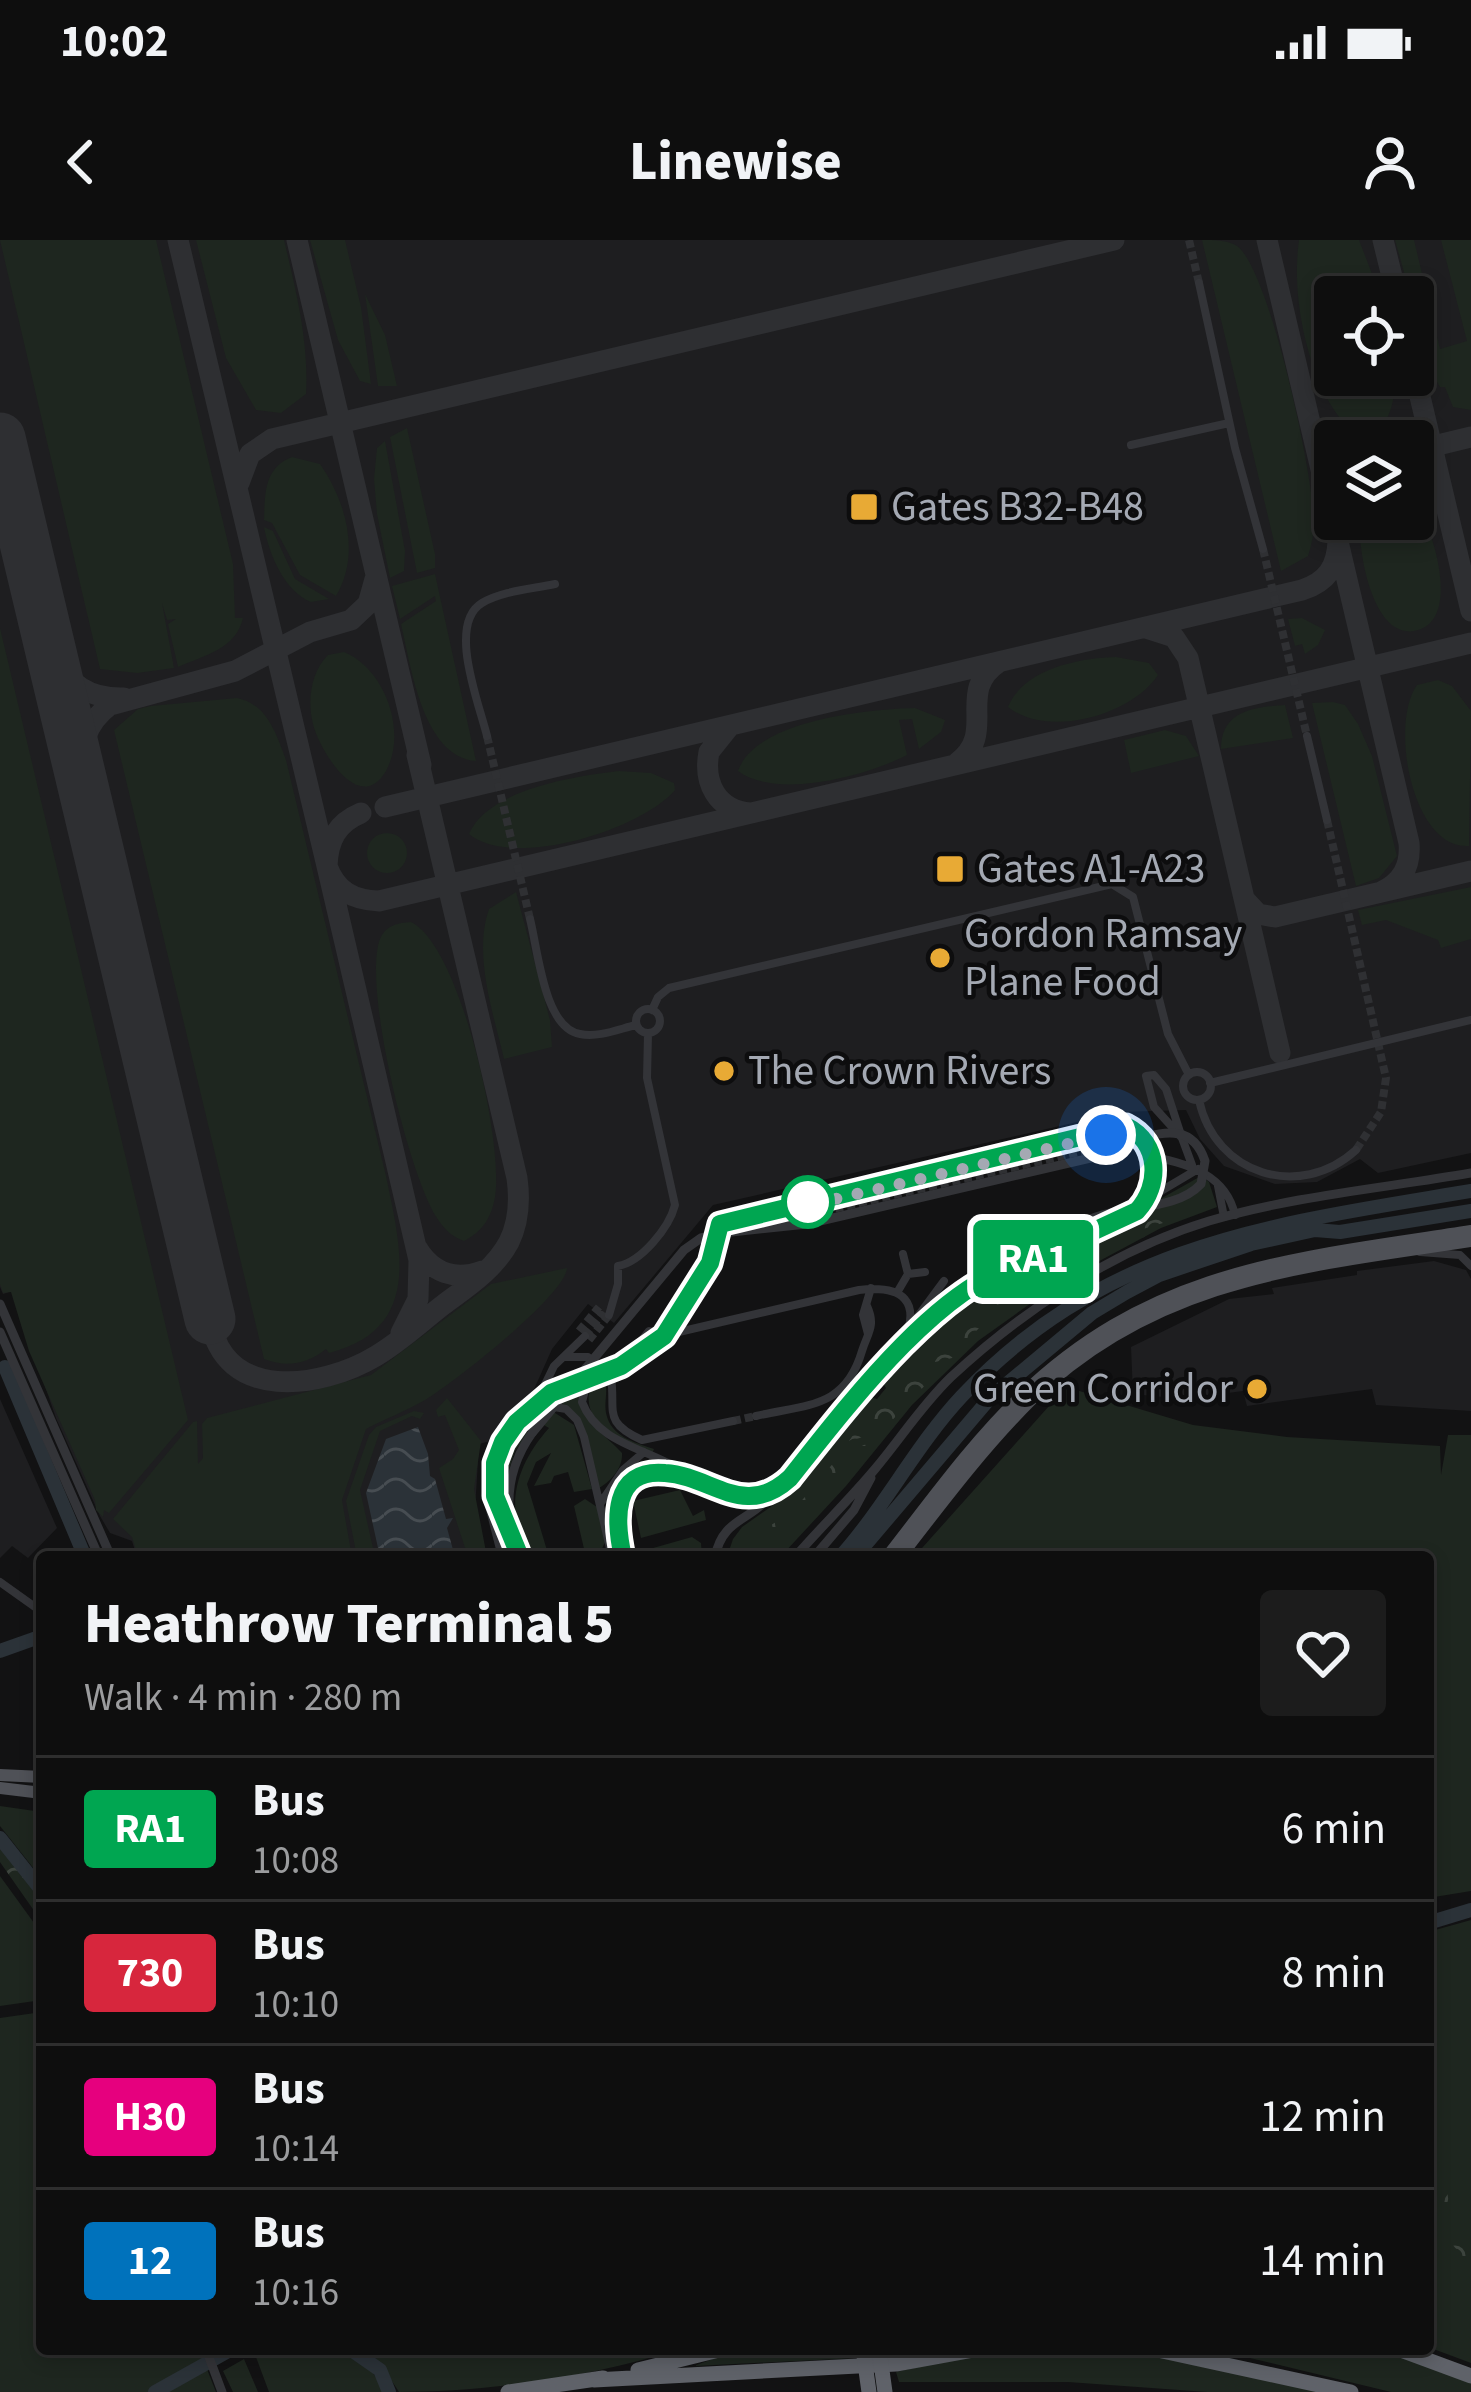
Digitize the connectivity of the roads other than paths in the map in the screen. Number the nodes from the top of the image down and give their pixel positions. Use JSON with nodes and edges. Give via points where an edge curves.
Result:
{"nodes":[{"id":1,"x":1199,"y":283,"type":"tunnel mouth"},
{"id":2,"x":1230,"y":422,"type":"junction"},
{"id":3,"x":1131,"y":445,"type":"dead end"},
{"id":4,"x":1263,"y":549,"type":"tunnel mouth"},
{"id":5,"x":555,"y":584,"type":"dead end"},
{"id":6,"x":487,"y":736,"type":"tunnel mouth"},
{"id":7,"x":1307,"y":736,"type":"tunnel mouth"},
{"id":8,"x":1327,"y":820,"type":"tunnel mouth"},
{"id":9,"x":530,"y":919,"type":"tunnel mouth"},
{"id":10,"x":652,"y":1010,"type":"junction"},
{"id":11,"x":1471,"y":1020,"type":"edge"},
{"id":12,"x":636,"y":1025,"type":"junction"},
{"id":13,"x":648,"y":1034,"type":"junction"},
{"id":14,"x":1189,"y":1075,"type":"junction"},
{"id":15,"x":1210,"y":1083,"type":"junction"},
{"id":16,"x":1199,"y":1100,"type":"junction"},
{"id":17,"x":1172,"y":1107,"type":"junction"},
{"id":18,"x":1159,"y":1113,"type":"junction"},
{"id":19,"x":1126,"y":1126,"type":"dead end"},
{"id":20,"x":1182,"y":1138,"type":"junction"},
{"id":21,"x":1128,"y":1141,"type":"junction"},
{"id":22,"x":1147,"y":1147,"type":"junction"},
{"id":23,"x":1356,"y":1150,"type":"tunnel mouth"},
{"id":24,"x":1152,"y":1157,"type":"junction"},
{"id":25,"x":1195,"y":1167,"type":"junction"},
{"id":26,"x":1471,"y":1173,"type":"edge"},
{"id":27,"x":1150,"y":1192,"type":"junction"},
{"id":28,"x":1229,"y":1216,"type":"junction"},
{"id":29,"x":724,"y":1231,"type":"junction"},
{"id":30,"x":1471,"y":1231,"type":"edge"},
{"id":31,"x":1471,"y":1241,"type":"edge"},
{"id":32,"x":1400,"y":1251,"type":"junction"},
{"id":33,"x":904,"y":1254,"type":"dead end"},
{"id":34,"x":1471,"y":1266,"type":"edge"},
{"id":35,"x":1001,"y":1269,"type":"junction"},
{"id":36,"x":926,"y":1271,"type":"dead end"},
{"id":37,"x":908,"y":1274,"type":"junction"},
{"id":38,"x":944,"y":1281,"type":"dead end"},
{"id":39,"x":871,"y":1288,"type":"junction"},
{"id":40,"x":898,"y":1292,"type":"junction"},
{"id":41,"x":0,"y":1304,"type":"edge"},
{"id":42,"x":604,"y":1311,"type":"tunnel mouth"},
{"id":43,"x":911,"y":1326,"type":"junction"},
{"id":44,"x":0,"y":1332,"type":"edge"},
{"id":45,"x":584,"y":1336,"type":"tunnel mouth"},
{"id":46,"x":663,"y":1336,"type":"junction"},
{"id":47,"x":902,"y":1346,"type":"junction"},
{"id":48,"x":564,"y":1357,"type":"junction"},
{"id":49,"x":621,"y":1366,"type":"junction"},
{"id":50,"x":607,"y":1373,"type":"junction"},
{"id":51,"x":587,"y":1380,"type":"junction"},
{"id":52,"x":535,"y":1405,"type":"junction"},
{"id":53,"x":756,"y":1416,"type":"tunnel mouth"},
{"id":54,"x":733,"y":1421,"type":"tunnel mouth"},
{"id":55,"x":627,"y":1444,"type":"junction"},
{"id":56,"x":645,"y":1452,"type":"junction"},
{"id":57,"x":876,"y":1468,"type":"junction"},
{"id":58,"x":622,"y":1469,"type":"junction"},
{"id":59,"x":494,"y":1471,"type":"junction"},
{"id":60,"x":695,"y":1482,"type":"junction"},
{"id":61,"x":613,"y":1483,"type":"junction"},
{"id":62,"x":596,"y":1489,"type":"junction"},
{"id":63,"x":772,"y":1493,"type":"junction"},
{"id":64,"x":495,"y":1496,"type":"junction"},
{"id":65,"x":600,"y":1504,"type":"junction"},
{"id":66,"x":510,"y":1529,"type":"junction"},
{"id":67,"x":96,"y":1551,"type":"edge"},
{"id":68,"x":108,"y":1551,"type":"edge"},
{"id":69,"x":503,"y":1551,"type":"edge"},
{"id":70,"x":504,"y":1551,"type":"edge"},
{"id":71,"x":518,"y":1551,"type":"edge"},
{"id":72,"x":611,"y":1551,"type":"edge"},
{"id":73,"x":622,"y":1551,"type":"edge"},
{"id":74,"x":718,"y":1551,"type":"edge"},
{"id":75,"x":800,"y":1551,"type":"edge"},
{"id":76,"x":819,"y":1551,"type":"edge"},
{"id":77,"x":891,"y":1551,"type":"edge"},
{"id":78,"x":905,"y":1551,"type":"edge"},
{"id":79,"x":0,"y":1582,"type":"edge"},
{"id":80,"x":36,"y":1608,"type":"edge"},
{"id":81,"x":0,"y":1775,"type":"edge"},
{"id":82,"x":36,"y":1777,"type":"edge"},
{"id":83,"x":0,"y":1788,"type":"edge"},
{"id":84,"x":36,"y":1792,"type":"edge"},
{"id":85,"x":208,"y":2355,"type":"edge"},
{"id":86,"x":698,"y":2355,"type":"edge"},
{"id":87,"x":864,"y":2355,"type":"edge"},
{"id":88,"x":880,"y":2355,"type":"edge"},
{"id":89,"x":945,"y":2355,"type":"edge"},
{"id":90,"x":1181,"y":2355,"type":"edge"},
{"id":91,"x":1414,"y":2355,"type":"edge"},
{"id":92,"x":1471,"y":2376,"type":"edge"},
{"id":93,"x":594,"y":2380,"type":"junction"},
{"id":94,"x":222,"y":2392,"type":"edge"},
{"id":95,"x":508,"y":2392,"type":"edge"},
{"id":96,"x":869,"y":2392,"type":"edge"},
{"id":97,"x":885,"y":2392,"type":"edge"},
{"id":98,"x":1351,"y":2392,"type":"edge"}],
"edges":[{"from":1,"to":2,"type":"street"},
{"from":2,"to":3,"type":"street"},
{"from":2,"to":4,"type":"street"},
{"from":5,"to":6,"type":"street","via":[[491,599],[467,620],[464,639]]},
{"from":7,"to":8,"type":"street"},
{"from":9,"to":12,"type":"street","via":[[560,1024],[587,1035]]},
{"from":10,"to":12,"type":"street","via":[[640,1012]]},
{"from":10,"to":13,"type":"street","via":[[660,1025]]},
{"from":10,"to":14,"type":"street","via":[[674,987],[1112,884],[1133,897],[1168,1034]]},
{"from":11,"to":15,"type":"street"},
{"from":12,"to":13,"type":"street"},
{"from":13,"to":42,"type":"street","via":[[647,1078],[675,1205],[633,1262],[618,1266],[617,1291]]},
{"from":14,"to":15,"type":"street","via":[[1202,1073]]},
{"from":14,"to":16,"type":"street","via":[[1184,1091]]},
{"from":15,"to":16,"type":"street"},
{"from":16,"to":23,"type":"street","via":[[1220,1146],[1262,1174],[1312,1175]]},
{"from":17,"to":18,"type":"street"},
{"from":17,"to":18,"type":"street","via":[[1166,1089],[1146,1076]]},
{"from":17,"to":20,"type":"street"},
{"from":18,"to":20,"type":"street"},
{"from":19,"to":22,"type":"street"},
{"from":20,"to":25,"type":"street"},
{"from":21,"to":22,"type":"street"},
{"from":21,"to":29,"type":"street","via":[[1099,1156],[807,1224]]},
{"from":21,"to":29,"type":"street","via":[[1098,1136]]},
{"from":21,"to":35,"type":"street","bridge":true,"via":[[1170,1131],[1192,1139],[1205,1161],[1202,1184],[1180,1200],[1090,1219]]},
{"from":22,"to":24,"type":"street"},
{"from":24,"to":25,"type":"street"},
{"from":24,"to":27,"type":"street"},
{"from":25,"to":27,"type":"street"},
{"from":25,"to":28,"type":"street","via":[[1218,1185]]},
{"from":26,"to":28,"type":"street"},
{"from":27,"to":35,"type":"street","via":[[1126,1217]]},
{"from":28,"to":57,"type":"street","via":[[1153,1242],[1021,1319],[935,1393]]},
{"from":29,"to":46,"type":"street"},
{"from":29,"to":66,"type":"street","bridge":true,"via":[[684,1250],[532,1433],[511,1477]]},
{"from":30,"to":77,"type":"main road","via":[[1255,1266],[1123,1319],[1024,1394]]},
{"from":31,"to":32,"type":"main road"},
{"from":32,"to":34,"type":"street","via":[[1460,1255]]},
{"from":32,"to":78,"type":"main road","via":[[1241,1280],[1113,1336],[1030,1401]]},
{"from":33,"to":37,"type":"street"},
{"from":35,"to":47,"type":"street"},
{"from":36,"to":37,"type":"street"},
{"from":37,"to":40,"type":"street"},
{"from":38,"to":43,"type":"street"},
{"from":39,"to":40,"type":"street"},
{"from":39,"to":46,"type":"street"},
{"from":39,"to":53,"type":"street","via":[[857,1371],[836,1396]]},
{"from":40,"to":43,"type":"street"},
{"from":41,"to":68,"type":"street"},
{"from":43,"to":47,"type":"street"},
{"from":44,"to":67,"type":"street"},
{"from":45,"to":48,"type":"street"},
{"from":46,"to":49,"type":"street"},
{"from":46,"to":49,"type":"street","via":[[649,1331]]},
{"from":47,"to":63,"type":"street"},
{"from":48,"to":50,"type":"street","via":[[588,1357]]},
{"from":48,"to":52,"type":"street"},
{"from":49,"to":50,"type":"street"},
{"from":50,"to":51,"type":"street"},
{"from":50,"to":54,"type":"street","via":[[612,1416],[648,1441]]},
{"from":51,"to":52,"type":"street"},
{"from":51,"to":55,"type":"street","via":[[586,1412]]},
{"from":52,"to":59,"type":"street","via":[[503,1442]]},
{"from":52,"to":62,"type":"street","via":[[566,1409],[577,1420]]},
{"from":55,"to":56,"type":"street"},
{"from":55,"to":58,"type":"street"},
{"from":56,"to":58,"type":"street"},
{"from":56,"to":60,"type":"street"},
{"from":57,"to":75,"type":"street"},
{"from":57,"to":76,"type":"street"},
{"from":58,"to":61,"type":"street"},
{"from":59,"to":64,"type":"street"},
{"from":59,"to":69,"type":"street","via":[[489,1506]]},
{"from":60,"to":63,"type":"street","via":[[740,1495]]},
{"from":60,"to":73,"type":"street","via":[[657,1473],[625,1491],[616,1520]]},
{"from":61,"to":62,"type":"street"},
{"from":61,"to":65,"type":"street"},
{"from":62,"to":65,"type":"street"},
{"from":63,"to":74,"type":"street","via":[[726,1528]]},
{"from":64,"to":66,"type":"street"},
{"from":64,"to":70,"type":"street"},
{"from":65,"to":72,"type":"street"},
{"from":66,"to":71,"type":"street"},
{"from":79,"to":80,"type":"street"},
{"from":81,"to":82,"type":"main road"},
{"from":83,"to":84,"type":"main road"},
{"from":85,"to":94,"type":"street"},
{"from":86,"to":93,"type":"highway"},
{"from":87,"to":96,"type":"highway","bridge":true},
{"from":88,"to":97,"type":"highway","bridge":true},
{"from":89,"to":93,"type":"highway"},
{"from":90,"to":98,"type":"highway"},
{"from":91,"to":92,"type":"highway"},
{"from":93,"to":95,"type":"highway"}]}
